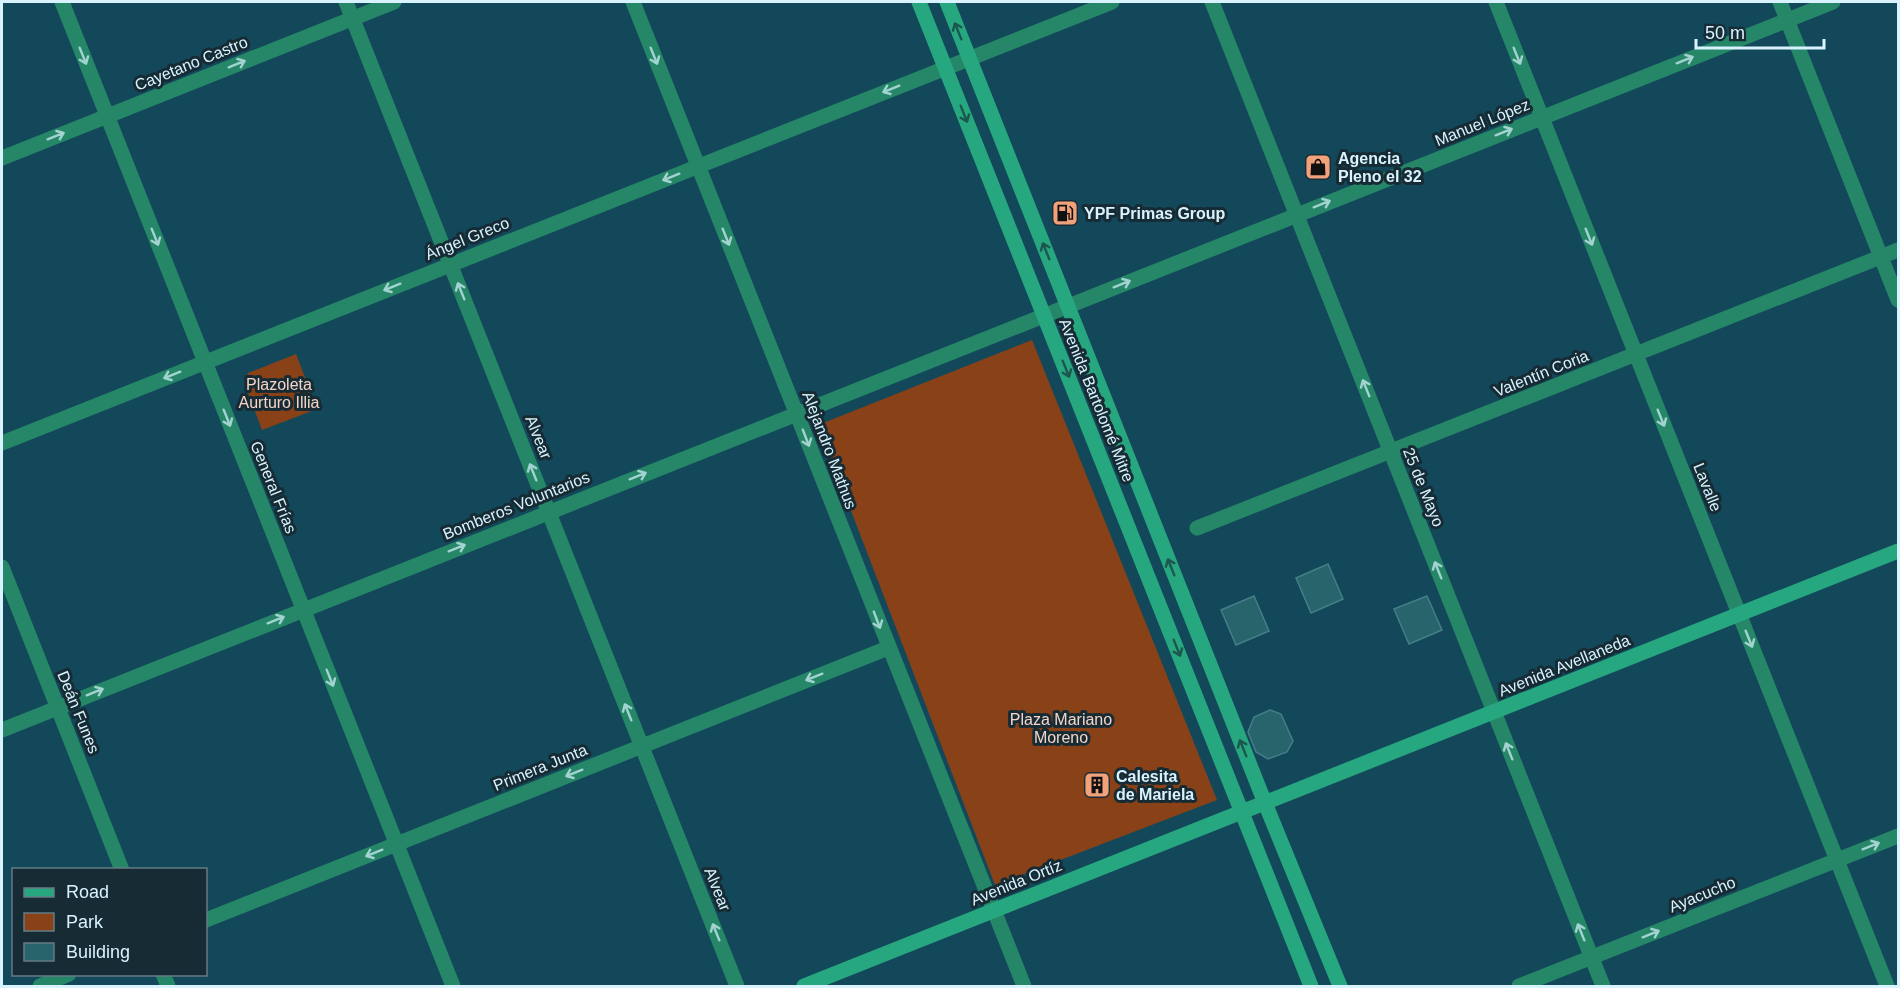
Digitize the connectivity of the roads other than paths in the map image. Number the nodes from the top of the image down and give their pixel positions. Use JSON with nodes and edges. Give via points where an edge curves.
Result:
{"nodes":[{"id":1,"x":62,"y":2,"type":"edge"},
{"id":2,"x":346,"y":2,"type":"edge"},
{"id":3,"x":394,"y":2,"type":"edge"},
{"id":4,"x":633,"y":2,"type":"edge"},
{"id":5,"x":920,"y":2,"type":"edge"},
{"id":6,"x":947,"y":2,"type":"edge"},
{"id":7,"x":1112,"y":2,"type":"edge"},
{"id":8,"x":1212,"y":2,"type":"edge"},
{"id":9,"x":1496,"y":2,"type":"edge"},
{"id":10,"x":1780,"y":2,"type":"edge"},
{"id":11,"x":1833,"y":2,"type":"edge"},
{"id":12,"x":352,"y":18,"type":"junction"},
{"id":13,"x":1787,"y":20,"type":"junction"},
{"id":14,"x":969,"y":58,"type":"junction"},
{"id":15,"x":946,"y":67,"type":"junction"},
{"id":16,"x":107,"y":116,"type":"junction"},
{"id":17,"x":1542,"y":117,"type":"junction"},
{"id":18,"x":2,"y":158,"type":"edge"},
{"id":19,"x":698,"y":166,"type":"junction"},
{"id":20,"x":1297,"y":214,"type":"junction"},
{"id":21,"x":1899,"y":250,"type":"edge"},
{"id":22,"x":1881,"y":257,"type":"junction"},
{"id":23,"x":450,"y":264,"type":"junction"},
{"id":24,"x":1899,"y":300,"type":"edge"},
{"id":25,"x":1067,"y":306,"type":"junction"},
{"id":26,"x":1044,"y":315,"type":"junction"},
{"id":27,"x":1636,"y":354,"type":"junction"},
{"id":28,"x":205,"y":362,"type":"junction"},
{"id":29,"x":796,"y":413,"type":"junction"},
{"id":30,"x":2,"y":443,"type":"edge"},
{"id":31,"x":1391,"y":452,"type":"junction"},
{"id":32,"x":549,"y":512,"type":"junction"},
{"id":33,"x":1197,"y":528,"type":"dead end"},
{"id":34,"x":1899,"y":551,"type":"edge"},
{"id":35,"x":2,"y":567,"type":"edge"},
{"id":36,"x":303,"y":610,"type":"junction"},
{"id":37,"x":1739,"y":614,"type":"junction"},
{"id":38,"x":888,"y":648,"type":"junction"},
{"id":39,"x":57,"y":707,"type":"junction"},
{"id":40,"x":1494,"y":712,"type":"junction"},
{"id":41,"x":2,"y":729,"type":"edge"},
{"id":42,"x":642,"y":746,"type":"junction"},
{"id":43,"x":1264,"y":803,"type":"junction"},
{"id":44,"x":1242,"y":812,"type":"junction"},
{"id":45,"x":1899,"y":836,"type":"edge"},
{"id":46,"x":396,"y":844,"type":"junction"},
{"id":47,"x":1837,"y":860,"type":"junction"},
{"id":48,"x":121,"y":868,"type":"edge"},
{"id":49,"x":994,"y":911,"type":"junction"},
{"id":50,"x":207,"y":920,"type":"edge"},
{"id":51,"x":1592,"y":957,"type":"junction"},
{"id":52,"x":67,"y":976,"type":"edge"},
{"id":53,"x":40,"y":987,"type":"edge"},
{"id":54,"x":453,"y":987,"type":"edge"},
{"id":55,"x":738,"y":987,"type":"edge"},
{"id":56,"x":804,"y":987,"type":"edge"},
{"id":57,"x":1024,"y":987,"type":"edge"},
{"id":58,"x":1311,"y":987,"type":"edge"},
{"id":59,"x":1340,"y":987,"type":"edge"},
{"id":60,"x":1519,"y":987,"type":"edge"},
{"id":61,"x":1603,"y":987,"type":"edge"},
{"id":62,"x":1887,"y":987,"type":"edge"}],
"edges":[{"from":1,"to":16,"type":"street","name":"General Frías","one_way":true},
{"from":2,"to":12,"type":"street","name":"Alvear"},
{"from":3,"to":12,"type":"street","name":"Cayetano Castro"},
{"from":4,"to":19,"type":"street","name":"Alejandro Mathus","one_way":true},
{"from":5,"to":15,"type":"main road","name":"Avenida Bartolomé Mitre"},
{"from":14,"to":6,"type":"main road","name":"Avenida Bartolomé Mitre","one_way":true},
{"from":7,"to":14,"type":"street","name":"Ángel Greco"},
{"from":8,"to":20,"type":"street","name":"25 de Mayo"},
{"from":9,"to":17,"type":"street","name":"Lavalle","one_way":true},
{"from":10,"to":13,"type":"street"},
{"from":11,"to":13,"type":"street","name":"Manuel López"},
{"from":16,"to":12,"type":"street","name":"Cayetano Castro","one_way":true},
{"from":12,"to":23,"type":"street","name":"Alvear"},
{"from":17,"to":13,"type":"street","name":"Manuel López","one_way":true},
{"from":13,"to":22,"type":"street"},
{"from":14,"to":15,"type":"street","name":"Ángel Greco"},
{"from":25,"to":14,"type":"main road","name":"Avenida Bartolomé Mitre","one_way":true},
{"from":15,"to":19,"type":"street","name":"Ángel Greco","one_way":true},
{"from":15,"to":26,"type":"main road","name":"Avenida Bartolomé Mitre","one_way":true},
{"from":18,"to":16,"type":"street","name":"Cayetano Castro","one_way":true},
{"from":16,"to":28,"type":"street","name":"General Frías","one_way":true},
{"from":20,"to":17,"type":"street","name":"Manuel López","one_way":true},
{"from":17,"to":27,"type":"street","name":"Lavalle","one_way":true},
{"from":19,"to":23,"type":"street","name":"Ángel Greco","one_way":true},
{"from":19,"to":29,"type":"street","name":"Alejandro Mathus","one_way":true},
{"from":25,"to":20,"type":"street","name":"Manuel López","one_way":true},
{"from":31,"to":20,"type":"street","name":"25 de Mayo","one_way":true},
{"from":21,"to":22,"type":"street","name":"Valentín Coria"},
{"from":22,"to":24,"type":"street"},
{"from":22,"to":27,"type":"street","name":"Valentín Coria"},
{"from":23,"to":28,"type":"street","name":"Ángel Greco","one_way":true},
{"from":32,"to":23,"type":"street","name":"Alvear","one_way":true},
{"from":25,"to":26,"type":"street","name":"Manuel López"},
{"from":43,"to":25,"type":"main road","name":"Avenida Bartolomé Mitre","one_way":true},
{"from":26,"to":29,"type":"street","name":"Bomberos Voluntarios"},
{"from":26,"to":44,"type":"main road","name":"Avenida Bartolomé Mitre","one_way":true},
{"from":27,"to":31,"type":"street","name":"Valentín Coria"},
{"from":27,"to":37,"type":"street","name":"Lavalle","one_way":true},
{"from":28,"to":30,"type":"street","name":"Ángel Greco","one_way":true},
{"from":28,"to":36,"type":"street","name":"General Frías","one_way":true},
{"from":32,"to":29,"type":"street","name":"Bomberos Voluntarios","one_way":true},
{"from":29,"to":38,"type":"street","name":"Alejandro Mathus","one_way":true},
{"from":31,"to":33,"type":"street","name":"Valentín Coria"},
{"from":40,"to":31,"type":"street","name":"25 de Mayo","one_way":true},
{"from":36,"to":32,"type":"street","name":"Bomberos Voluntarios","one_way":true},
{"from":42,"to":32,"type":"street","name":"Alvear","one_way":true},
{"from":34,"to":37,"type":"main road","name":"Avenida Avellaneda"},
{"from":35,"to":39,"type":"street","name":"Deán Funes"},
{"from":39,"to":36,"type":"street","name":"Bomberos Voluntarios","one_way":true},
{"from":36,"to":46,"type":"street","name":"General Frías","one_way":true},
{"from":37,"to":40,"type":"main road","name":"Avenida Avellaneda"},
{"from":37,"to":47,"type":"street","name":"Lavalle","one_way":true},
{"from":38,"to":42,"type":"street","name":"Primera Junta","one_way":true},
{"from":38,"to":49,"type":"street","name":"Alejandro Mathus"},
{"from":39,"to":41,"type":"street","name":"Bomberos Voluntarios"},
{"from":39,"to":48,"type":"street","name":"Deán Funes"},
{"from":40,"to":43,"type":"main road","name":"Avenida Avellaneda"},
{"from":51,"to":40,"type":"street","name":"25 de Mayo","one_way":true},
{"from":42,"to":46,"type":"street","name":"Primera Junta","one_way":true},
{"from":55,"to":42,"type":"street","name":"Alvear","one_way":true},
{"from":43,"to":44,"type":"main road","name":"Avenida Avellaneda"},
{"from":43,"to":59,"type":"main road","name":"Avenida Bartolomé Mitre"},
{"from":44,"to":49,"type":"main road","name":"Avenida Ortíz"},
{"from":44,"to":58,"type":"main road","name":"Avenida Bartolomé Mitre"},
{"from":47,"to":45,"type":"street","name":"Ayacucho","one_way":true},
{"from":46,"to":50,"type":"street","name":"Primera Junta","one_way":true},
{"from":46,"to":54,"type":"street","name":"General Frías"},
{"from":51,"to":47,"type":"street","name":"Ayacucho","one_way":true},
{"from":47,"to":62,"type":"street","name":"Lavalle"},
{"from":49,"to":56,"type":"main road","name":"Avenida Ortíz"},
{"from":49,"to":57,"type":"street","name":"Alejandro Mathus"},
{"from":51,"to":60,"type":"street","name":"Ayacucho"},
{"from":51,"to":61,"type":"street","name":"25 de Mayo"},
{"from":52,"to":53,"type":"street"}]}
